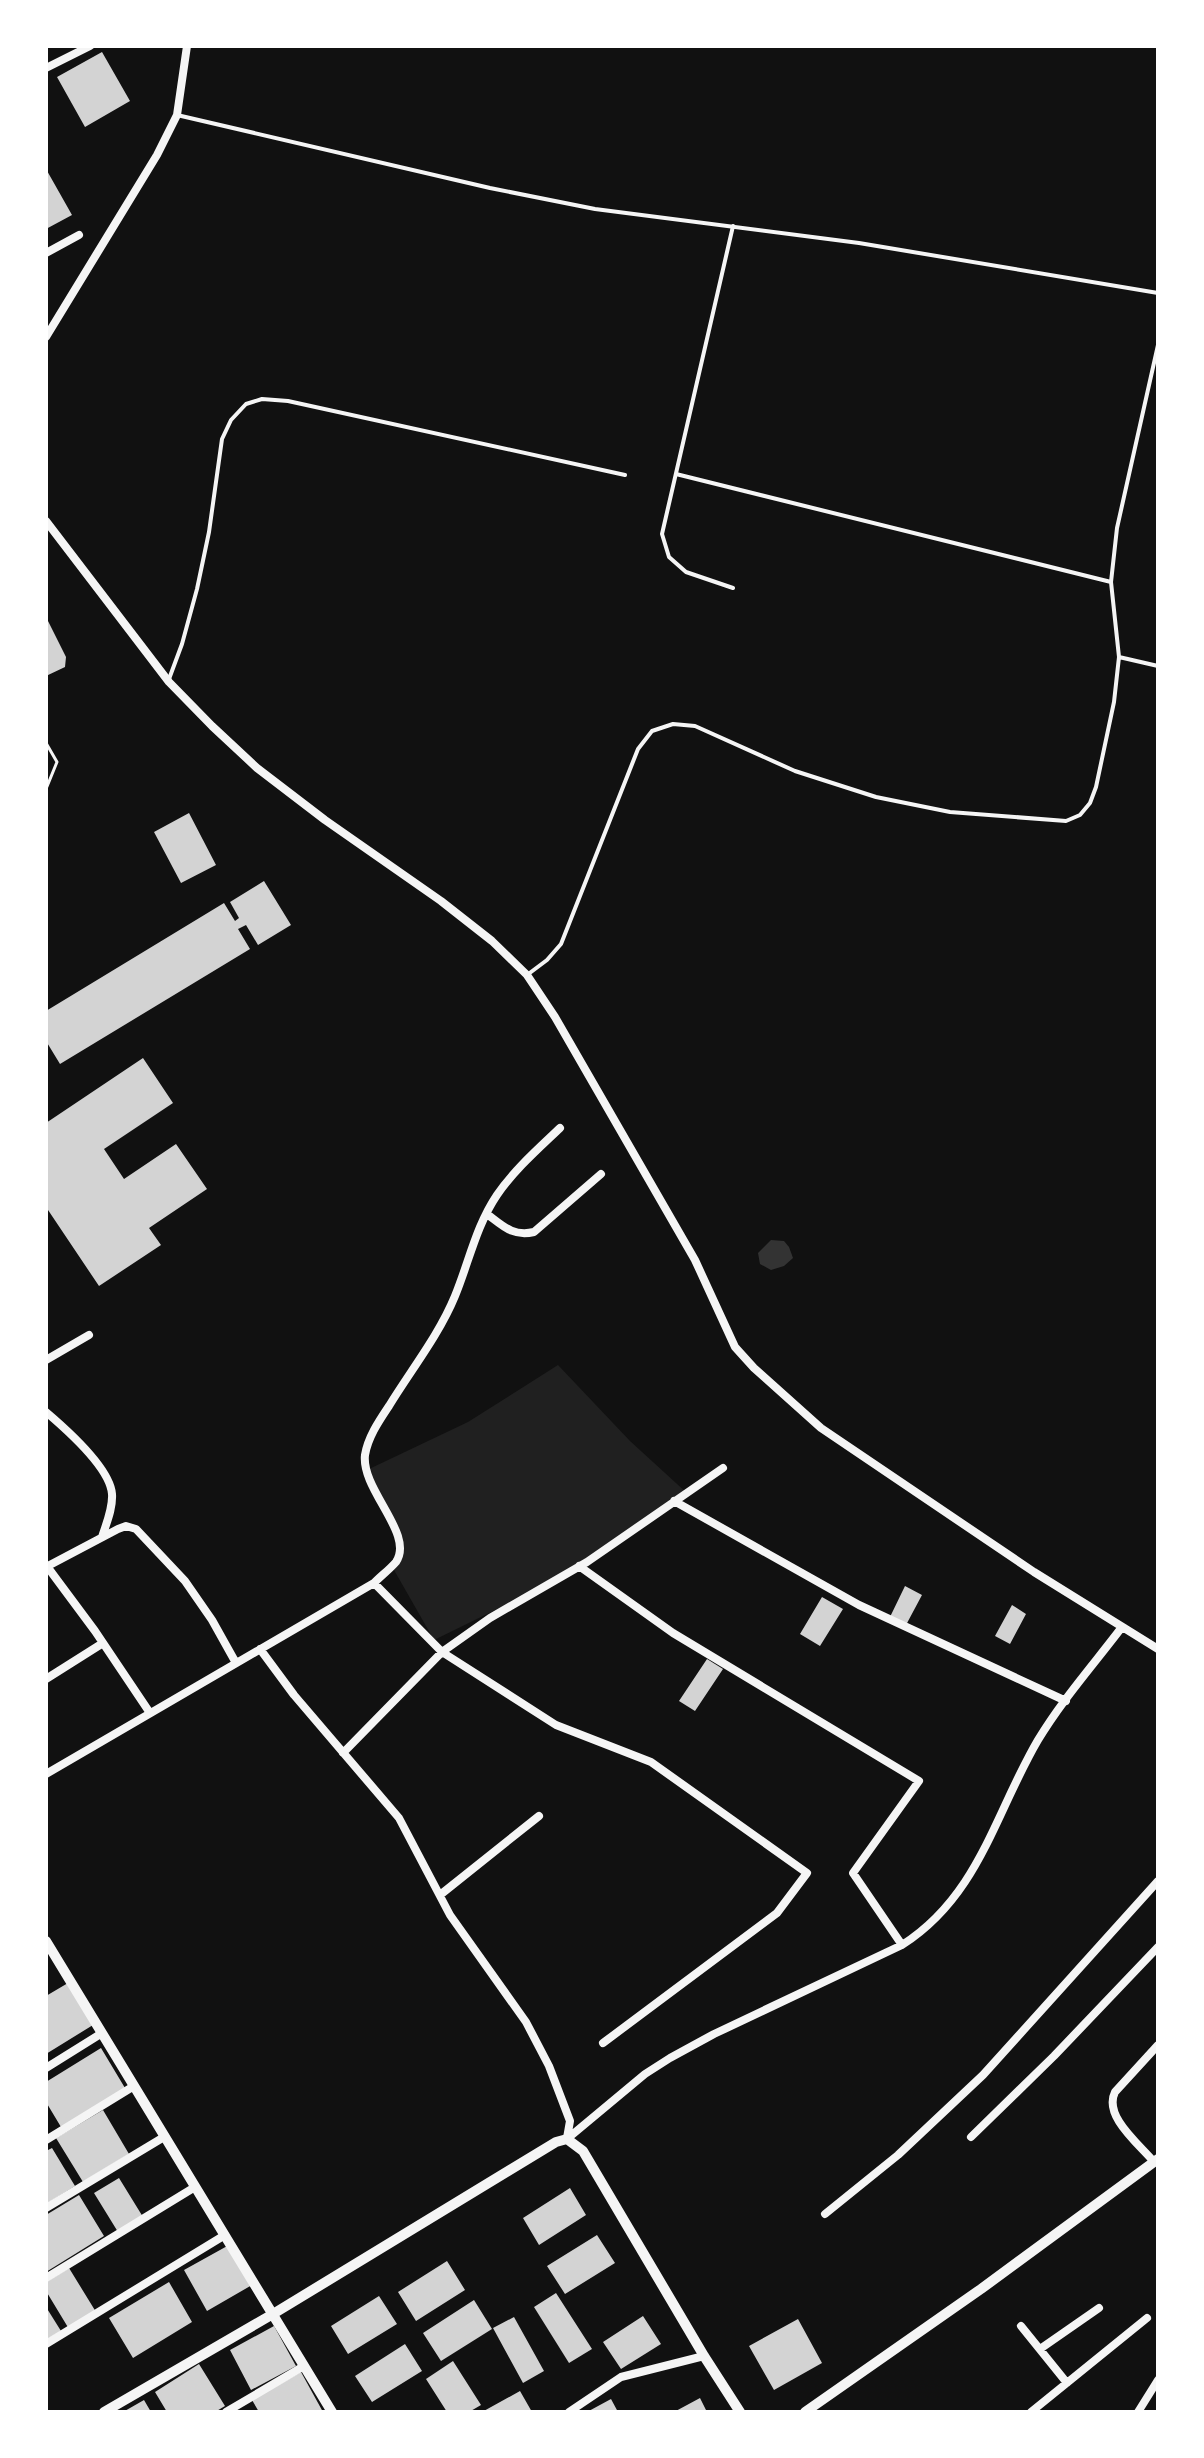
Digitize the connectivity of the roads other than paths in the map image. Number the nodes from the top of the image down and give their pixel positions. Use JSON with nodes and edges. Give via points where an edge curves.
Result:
{"nodes":[{"id":1,"x":90,"y":46,"type":"edge"},
{"id":2,"x":187,"y":46,"type":"edge"},
{"id":3,"x":46,"y":68,"type":"edge"},
{"id":4,"x":177,"y":115,"type":"junction"},
{"id":5,"x":733,"y":226,"type":"junction"},
{"id":6,"x":79,"y":235,"type":"dead end"},
{"id":7,"x":46,"y":253,"type":"edge"},
{"id":8,"x":1158,"y":293,"type":"edge"},
{"id":9,"x":46,"y":337,"type":"edge"},
{"id":10,"x":1158,"y":345,"type":"edge"},
{"id":11,"x":676,"y":474,"type":"junction"},
{"id":12,"x":625,"y":475,"type":"dead end"},
{"id":13,"x":46,"y":521,"type":"edge"},
{"id":14,"x":1111,"y":582,"type":"junction"},
{"id":15,"x":733,"y":588,"type":"dead end"},
{"id":16,"x":1119,"y":657,"type":"junction"},
{"id":17,"x":1158,"y":666,"type":"edge"},
{"id":18,"x":169,"y":682,"type":"junction"},
{"id":19,"x":527,"y":975,"type":"junction"},
{"id":20,"x":560,"y":1128,"type":"dead end"},
{"id":21,"x":601,"y":1174,"type":"dead end"},
{"id":22,"x":487,"y":1214,"type":"junction"},
{"id":23,"x":89,"y":1335,"type":"dead end"},
{"id":24,"x":46,"y":1360,"type":"edge"},
{"id":25,"x":46,"y":1412,"type":"edge"},
{"id":26,"x":723,"y":1468,"type":"dead end"},
{"id":27,"x":674,"y":1501,"type":"junction"},
{"id":28,"x":102,"y":1537,"type":"junction"},
{"id":29,"x":46,"y":1566,"type":"edge"},
{"id":30,"x":579,"y":1566,"type":"junction"},
{"id":31,"x":374,"y":1583,"type":"junction"},
{"id":32,"x":1122,"y":1627,"type":"junction"},
{"id":33,"x":103,"y":1643,"type":"junction"},
{"id":34,"x":260,"y":1649,"type":"junction"},
{"id":35,"x":1158,"y":1649,"type":"edge"},
{"id":36,"x":442,"y":1652,"type":"junction"},
{"id":37,"x":236,"y":1663,"type":"junction"},
{"id":38,"x":46,"y":1679,"type":"edge"},
{"id":39,"x":1066,"y":1701,"type":"junction"},
{"id":40,"x":150,"y":1713,"type":"junction"},
{"id":41,"x":343,"y":1753,"type":"junction"},
{"id":42,"x":46,"y":1774,"type":"edge"},
{"id":43,"x":539,"y":1816,"type":"dead end"},
{"id":44,"x":1158,"y":1881,"type":"edge"},
{"id":45,"x":440,"y":1895,"type":"junction"},
{"id":46,"x":46,"y":1941,"type":"edge"},
{"id":47,"x":902,"y":1945,"type":"junction"},
{"id":48,"x":1158,"y":1947,"type":"edge"},
{"id":49,"x":102,"y":2033,"type":"junction"},
{"id":50,"x":603,"y":2043,"type":"dead end"},
{"id":51,"x":1158,"y":2045,"type":"edge"},
{"id":52,"x":46,"y":2068,"type":"edge"},
{"id":53,"x":134,"y":2086,"type":"junction"},
{"id":54,"x":164,"y":2137,"type":"junction"},
{"id":55,"x":971,"y":2137,"type":"dead end"},
{"id":56,"x":567,"y":2139,"type":"junction"},
{"id":57,"x":46,"y":2140,"type":"edge"},
{"id":58,"x":1156,"y":2160,"type":"edge"},
{"id":59,"x":195,"y":2187,"type":"junction"},
{"id":60,"x":46,"y":2208,"type":"edge"},
{"id":61,"x":825,"y":2214,"type":"dead end"},
{"id":62,"x":225,"y":2235,"type":"junction"},
{"id":63,"x":46,"y":2278,"type":"edge"},
{"id":64,"x":1099,"y":2308,"type":"dead end"},
{"id":65,"x":273,"y":2314,"type":"junction"},
{"id":66,"x":1147,"y":2318,"type":"dead end"},
{"id":67,"x":1021,"y":2326,"type":"dead end"},
{"id":68,"x":46,"y":2344,"type":"edge"},
{"id":69,"x":1040,"y":2349,"type":"junction"},
{"id":70,"x":704,"y":2356,"type":"junction"},
{"id":71,"x":304,"y":2366,"type":"junction"},
{"id":72,"x":1158,"y":2380,"type":"edge"},
{"id":73,"x":1067,"y":2383,"type":"junction"},
{"id":74,"x":104,"y":2412,"type":"edge"},
{"id":75,"x":226,"y":2412,"type":"edge"},
{"id":76,"x":332,"y":2412,"type":"edge"},
{"id":77,"x":569,"y":2412,"type":"edge"},
{"id":78,"x":740,"y":2412,"type":"edge"},
{"id":79,"x":805,"y":2412,"type":"edge"},
{"id":80,"x":1031,"y":2412,"type":"edge"},
{"id":81,"x":1138,"y":2412,"type":"edge"}],
"edges":[{"from":1,"to":3,"type":"street"},
{"from":2,"to":4,"type":"street"},
{"from":4,"to":5,"type":"lane","via":[[595,209]]},
{"from":4,"to":9,"type":"street"},
{"from":5,"to":8,"type":"lane"},
{"from":5,"to":11,"type":"lane"},
{"from":6,"to":7,"type":"street"},
{"from":10,"to":14,"type":"lane","via":[[1117,528]]},
{"from":11,"to":14,"type":"lane"},
{"from":11,"to":15,"type":"lane","via":[[662,534],[669,557],[686,572]]},
{"from":12,"to":18,"type":"lane","via":[[288,401],[246,404],[222,439],[197,589]]},
{"from":13,"to":18,"type":"street"},
{"from":14,"to":16,"type":"lane"},
{"from":16,"to":17,"type":"lane"},
{"from":16,"to":19,"type":"lane","via":[[1096,787],[1080,815],[1066,821],[950,812],[876,797],[795,771],[695,726],[673,724],[652,731],[638,749],[561,944]]},
{"from":18,"to":19,"type":"street","via":[[257,768],[441,901]]},
{"from":19,"to":32,"type":"street","via":[[695,1260],[735,1347],[754,1368],[821,1428]]},
{"from":20,"to":22,"type":"street","via":[[524,1163]]},
{"from":21,"to":22,"type":"street","via":[[534,1232],[521,1235]]},
{"from":22,"to":31,"type":"street","via":[[445,1319],[373,1430],[365,1456],[370,1484],[402,1546],[397,1561]]},
{"from":23,"to":24,"type":"street"},
{"from":25,"to":28,"type":"street","via":[[88,1451],[108,1482],[112,1506]]},
{"from":26,"to":27,"type":"street"},
{"from":27,"to":30,"type":"street"},
{"from":27,"to":39,"type":"street","via":[[859,1605]]},
{"from":28,"to":29,"type":"street"},
{"from":28,"to":37,"type":"street","via":[[126,1526],[136,1529],[185,1581]]},
{"from":29,"to":33,"type":"street"},
{"from":30,"to":36,"type":"street"},
{"from":30,"to":47,"type":"street","via":[[673,1633],[919,1781],[853,1873]]},
{"from":31,"to":34,"type":"street"},
{"from":31,"to":36,"type":"street"},
{"from":32,"to":35,"type":"street"},
{"from":32,"to":39,"type":"street"},
{"from":33,"to":38,"type":"street"},
{"from":33,"to":40,"type":"street"},
{"from":34,"to":37,"type":"street"},
{"from":34,"to":41,"type":"street"},
{"from":36,"to":41,"type":"street"},
{"from":36,"to":50,"type":"street","via":[[556,1725],[651,1762],[807,1873],[777,1913]]},
{"from":37,"to":40,"type":"street"},
{"from":39,"to":47,"type":"street","via":[[1038,1741],[974,1870],[937,1917]]},
{"from":40,"to":42,"type":"street"},
{"from":41,"to":45,"type":"street","via":[[399,1818]]},
{"from":43,"to":45,"type":"street"},
{"from":44,"to":61,"type":"street","via":[[983,2075]]},
{"from":45,"to":56,"type":"street","via":[[526,2022],[549,2066],[570,2121]]},
{"from":46,"to":49,"type":"street"},
{"from":47,"to":56,"type":"street","via":[[670,2058]]},
{"from":48,"to":55,"type":"street"},
{"from":49,"to":52,"type":"street"},
{"from":49,"to":53,"type":"street"},
{"from":51,"to":58,"type":"street","via":[[1111,2100],[1120,2122]]},
{"from":53,"to":54,"type":"street"},
{"from":53,"to":57,"type":"street"},
{"from":54,"to":59,"type":"street"},
{"from":54,"to":60,"type":"street"},
{"from":56,"to":65,"type":"street"},
{"from":56,"to":70,"type":"street","via":[[583,2151]]},
{"from":58,"to":79,"type":"street"},
{"from":59,"to":62,"type":"street"},
{"from":59,"to":63,"type":"street"},
{"from":62,"to":65,"type":"street"},
{"from":62,"to":68,"type":"street"},
{"from":64,"to":69,"type":"street"},
{"from":65,"to":71,"type":"street"},
{"from":65,"to":74,"type":"street"},
{"from":66,"to":73,"type":"street"},
{"from":67,"to":69,"type":"street"},
{"from":69,"to":73,"type":"street"},
{"from":70,"to":77,"type":"street","via":[[621,2377]]},
{"from":70,"to":78,"type":"street"},
{"from":71,"to":75,"type":"street"},
{"from":71,"to":76,"type":"street"},
{"from":72,"to":81,"type":"street"},
{"from":73,"to":80,"type":"street"}]}
